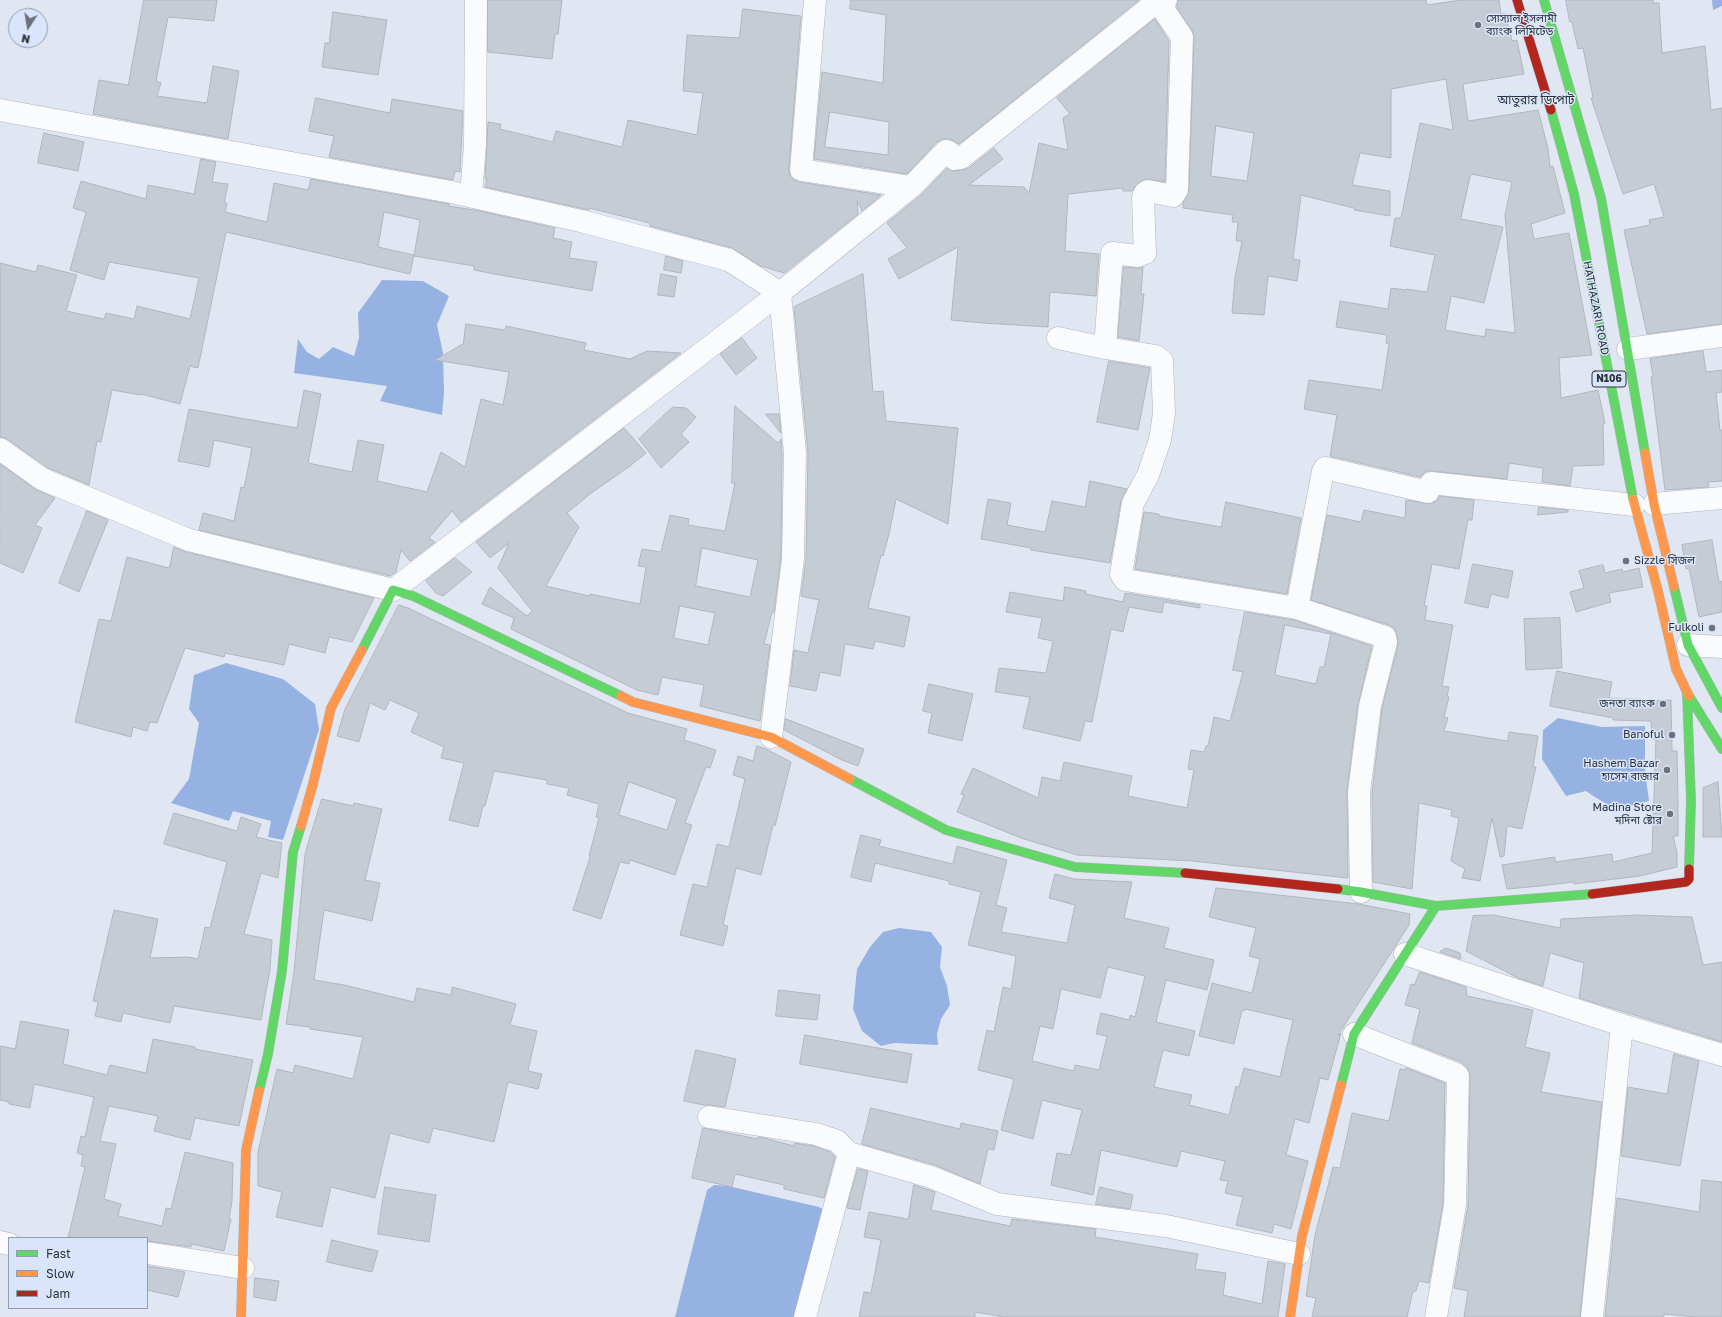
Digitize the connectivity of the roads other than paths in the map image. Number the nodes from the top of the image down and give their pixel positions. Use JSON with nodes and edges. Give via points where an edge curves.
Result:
{"nodes":[{"id":1,"x":476,"y":0,"type":"edge"},
{"id":2,"x":815,"y":0,"type":"edge"},
{"id":3,"x":1159,"y":0,"type":"edge"},
{"id":4,"x":1166,"y":0,"type":"edge"},
{"id":5,"x":1517,"y":0,"type":"edge"},
{"id":6,"x":1544,"y":0,"type":"edge"},
{"id":7,"x":0,"y":110,"type":"edge"},
{"id":8,"x":911,"y":187,"type":"junction"},
{"id":9,"x":471,"y":196,"type":"junction"},
{"id":10,"x":780,"y":293,"type":"junction"},
{"id":11,"x":1722,"y":336,"type":"edge"},
{"id":12,"x":1058,"y":338,"type":"dead end"},
{"id":13,"x":1105,"y":348,"type":"junction"},
{"id":14,"x":1628,"y":348,"type":"junction"},
{"id":15,"x":0,"y":449,"type":"edge"},
{"id":16,"x":1722,"y":498,"type":"edge"},
{"id":17,"x":1644,"y":504,"type":"junction"},
{"id":18,"x":393,"y":590,"type":"junction"},
{"id":19,"x":1297,"y":608,"type":"junction"},
{"id":20,"x":1688,"y":645,"type":"junction"},
{"id":21,"x":1722,"y":647,"type":"edge"},
{"id":22,"x":1687,"y":693,"type":"junction"},
{"id":23,"x":1722,"y":708,"type":"edge"},
{"id":24,"x":771,"y":737,"type":"junction"},
{"id":25,"x":1722,"y":749,"type":"edge"},
{"id":26,"x":1361,"y":892,"type":"junction"},
{"id":27,"x":1436,"y":906,"type":"junction"},
{"id":28,"x":1405,"y":954,"type":"junction"},
{"id":29,"x":1622,"y":1025,"type":"junction"},
{"id":30,"x":1354,"y":1034,"type":"junction"},
{"id":31,"x":1722,"y":1054,"type":"edge"},
{"id":32,"x":709,"y":1117,"type":"dead end"},
{"id":33,"x":849,"y":1153,"type":"junction"},
{"id":34,"x":148,"y":1253,"type":"edge"},
{"id":35,"x":1299,"y":1254,"type":"junction"},
{"id":36,"x":243,"y":1268,"type":"junction"},
{"id":37,"x":241,"y":1317,"type":"edge"},
{"id":38,"x":806,"y":1317,"type":"edge"},
{"id":39,"x":1290,"y":1317,"type":"edge"},
{"id":40,"x":1436,"y":1317,"type":"edge"},
{"id":41,"x":1592,"y":1317,"type":"edge"}],
"edges":[{"from":1,"to":9,"type":"street","via":[[475,145]]},
{"from":2,"to":8,"type":"street","via":[[801,170]]},
{"from":3,"to":8,"type":"street","via":[[961,158],[955,159],[946,151]]},
{"from":4,"to":13,"type":"street","via":[[1165,12],[1182,37],[1177,190],[1173,196],[1145,192],[1145,253],[1138,256],[1112,253]]},
{"from":5,"to":17,"type":"main road","name":"HATHAZARI ROAD","number":"N106","via":[[1574,194],[1617,423]]},
{"from":6,"to":14,"type":"main road","name":"HATHAZARI ROAD","number":"N106","via":[[1601,198]]},
{"from":7,"to":9,"type":"street"},
{"from":8,"to":10,"type":"street"},
{"from":9,"to":10,"type":"street","via":[[581,221],[729,260]]},
{"from":10,"to":18,"type":"street"},
{"from":10,"to":24,"type":"street","via":[[795,454],[793,558]]},
{"from":11,"to":14,"type":"street"},
{"from":12,"to":13,"type":"street"},
{"from":13,"to":19,"type":"street","via":[[1156,356],[1162,361],[1164,413],[1160,440],[1148,475],[1133,503],[1122,578]]},
{"from":14,"to":17,"type":"main road","name":"HATHAZARI ROAD","number":"N106"},
{"from":15,"to":18,"type":"street","via":[[42,479],[189,540]]},
{"from":16,"to":17,"type":"street"},
{"from":17,"to":19,"type":"street","via":[[1431,483],[1428,492],[1325,468]]},
{"from":17,"to":20,"type":"main road","name":"HATHAZARI ROAD","number":"N106"},
{"from":17,"to":22,"type":"main road","name":"HATHAZARI ROAD","number":"N106","via":[[1658,591],[1676,669]]},
{"from":18,"to":24,"type":"main road","via":[[413,596],[633,702]]},
{"from":18,"to":36,"type":"main road","via":[[331,708],[293,852],[282,971],[268,1054],[246,1150]]},
{"from":19,"to":26,"type":"street","via":[[1384,637],[1386,642],[1370,706],[1359,792]]},
{"from":20,"to":21,"type":"street"},
{"from":20,"to":23,"type":"main road","name":"HATHAZARI ROAD","number":"N106"},
{"from":22,"to":25,"type":"main road","name":"HATHAZARI ROAD","number":"N106"},
{"from":22,"to":27,"type":"main road","via":[[1691,801],[1689,879],[1686,882],[1569,897]]},
{"from":24,"to":26,"type":"main road","via":[[946,830],[1075,867],[1191,873]]},
{"from":26,"to":27,"type":"main road"},
{"from":27,"to":28,"type":"main road"},
{"from":28,"to":29,"type":"street"},
{"from":28,"to":30,"type":"main road"},
{"from":29,"to":31,"type":"street"},
{"from":29,"to":41,"type":"street"},
{"from":30,"to":35,"type":"main road"},
{"from":30,"to":40,"type":"street","via":[[1458,1076],[1455,1205]]},
{"from":32,"to":33,"type":"street","via":[[823,1136],[837,1141]]},
{"from":33,"to":35,"type":"street","via":[[930,1177],[998,1204],[1166,1226]]},
{"from":33,"to":38,"type":"street"},
{"from":34,"to":36,"type":"street"},
{"from":35,"to":39,"type":"main road"},
{"from":36,"to":37,"type":"main road"}]}
